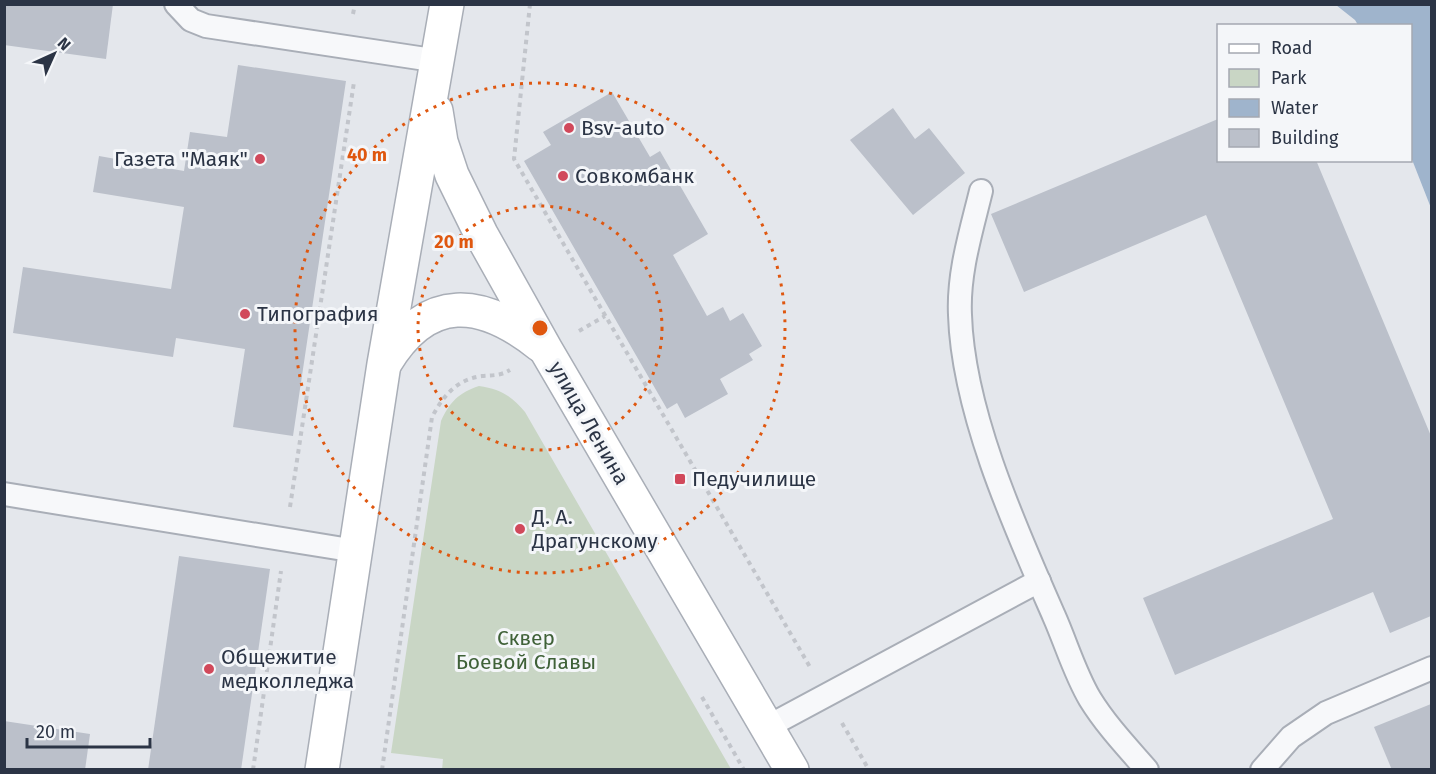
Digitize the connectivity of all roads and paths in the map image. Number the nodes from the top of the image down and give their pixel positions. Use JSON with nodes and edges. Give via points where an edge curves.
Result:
{"nodes":[{"id":1,"x":176,"y":4,"type":"edge"},
{"id":2,"x":355,"y":4,"type":"edge"},
{"id":3,"x":447,"y":4,"type":"edge"},
{"id":4,"x":530,"y":4,"type":"edge"},
{"id":5,"x":354,"y":48,"type":"junction"},
{"id":6,"x":439,"y":61,"type":"junction"},
{"id":7,"x":433,"y":94,"type":"junction"},
{"id":8,"x":981,"y":190,"type":"dead end"},
{"id":9,"x":546,"y":350,"type":"junction"},
{"id":10,"x":384,"y":364,"type":"junction"},
{"id":11,"x":501,"y":375,"type":"dead end"},
{"id":12,"x":4,"y":494,"type":"edge"},
{"id":13,"x":286,"y":539,"type":"junction"},
{"id":14,"x":356,"y":551,"type":"junction"},
{"id":15,"x":1039,"y":581,"type":"junction"},
{"id":16,"x":1431,"y":668,"type":"edge"},
{"id":17,"x":827,"y":696,"type":"junction"},
{"id":18,"x":767,"y":727,"type":"junction"},
{"id":19,"x":253,"y":770,"type":"edge"},
{"id":20,"x":322,"y":770,"type":"edge"},
{"id":21,"x":382,"y":770,"type":"edge"},
{"id":22,"x":792,"y":770,"type":"edge"},
{"id":23,"x":869,"y":770,"type":"edge"},
{"id":24,"x":1148,"y":770,"type":"edge"},
{"id":25,"x":1262,"y":770,"type":"edge"}],
"edges":[{"from":1,"to":5,"type":"lane","via":[[191,20],[206,26]]},
{"from":2,"to":5,"type":"path"},
{"from":3,"to":6,"type":"street","name":"улица Ленина"},
{"from":4,"to":17,"type":"path","via":[[514,159]]},
{"from":5,"to":6,"type":"lane"},
{"from":5,"to":13,"type":"path","via":[[355,76]]},
{"from":6,"to":7,"type":"street","name":"улица Ленина"},
{"from":7,"to":9,"type":"street","name":"улица Ленина","via":[[441,142],[452,175]]},
{"from":7,"to":10,"type":"street","name":"улица Ленина"},
{"from":8,"to":15,"type":"lane","via":[[959,285],[962,346],[991,458]]},
{"from":9,"to":10,"type":"street","via":[[519,328],[473,309],[452,311],[421,323],[396,345]]},
{"from":9,"to":18,"type":"street","name":"улица Ленина"},
{"from":10,"to":14,"type":"street","name":"улица Ленина"},
{"from":11,"to":21,"type":"path","via":[[465,380],[440,401],[432,417]]},
{"from":12,"to":13,"type":"lane"},
{"from":13,"to":14,"type":"lane"},
{"from":13,"to":19,"type":"path"},
{"from":14,"to":20,"type":"street","name":"улица Ленина"},
{"from":15,"to":17,"type":"lane"},
{"from":15,"to":24,"type":"lane","via":[[1090,698]]},
{"from":16,"to":25,"type":"lane","via":[[1326,713],[1291,737]]},
{"from":17,"to":18,"type":"lane"},
{"from":17,"to":23,"type":"path"},
{"from":18,"to":22,"type":"street","name":"улица Ленина"}]}
